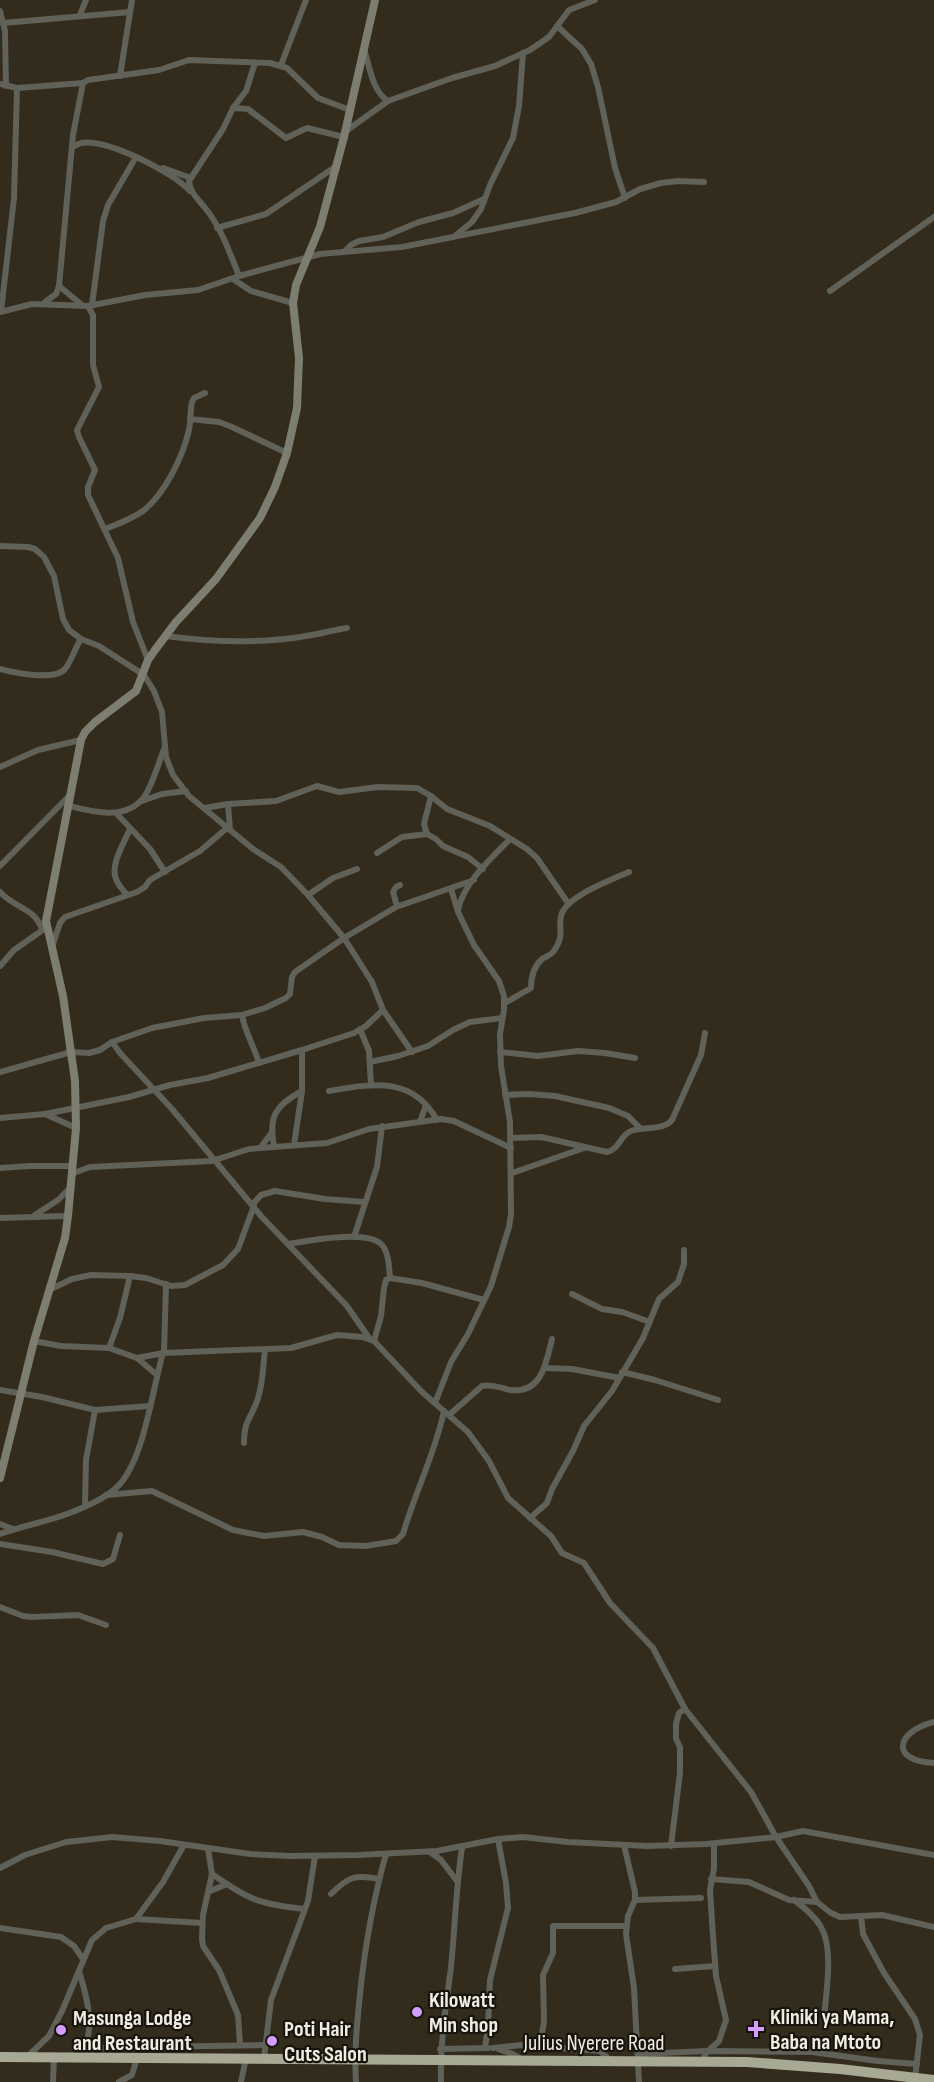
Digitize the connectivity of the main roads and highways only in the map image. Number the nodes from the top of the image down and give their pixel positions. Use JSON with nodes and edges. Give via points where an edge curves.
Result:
{"nodes":[{"id":1,"x":0,"y":2057,"type":"edge"},
{"id":2,"x":934,"y":2080,"type":"edge"}],
"edges":[{"from":1,"to":2,"type":"highway","name":"Julius Nyerere Road","via":[[84,2053],[137,2058],[440,2054],[522,2061],[611,2062],[638,2058],[747,2062]]}]}
